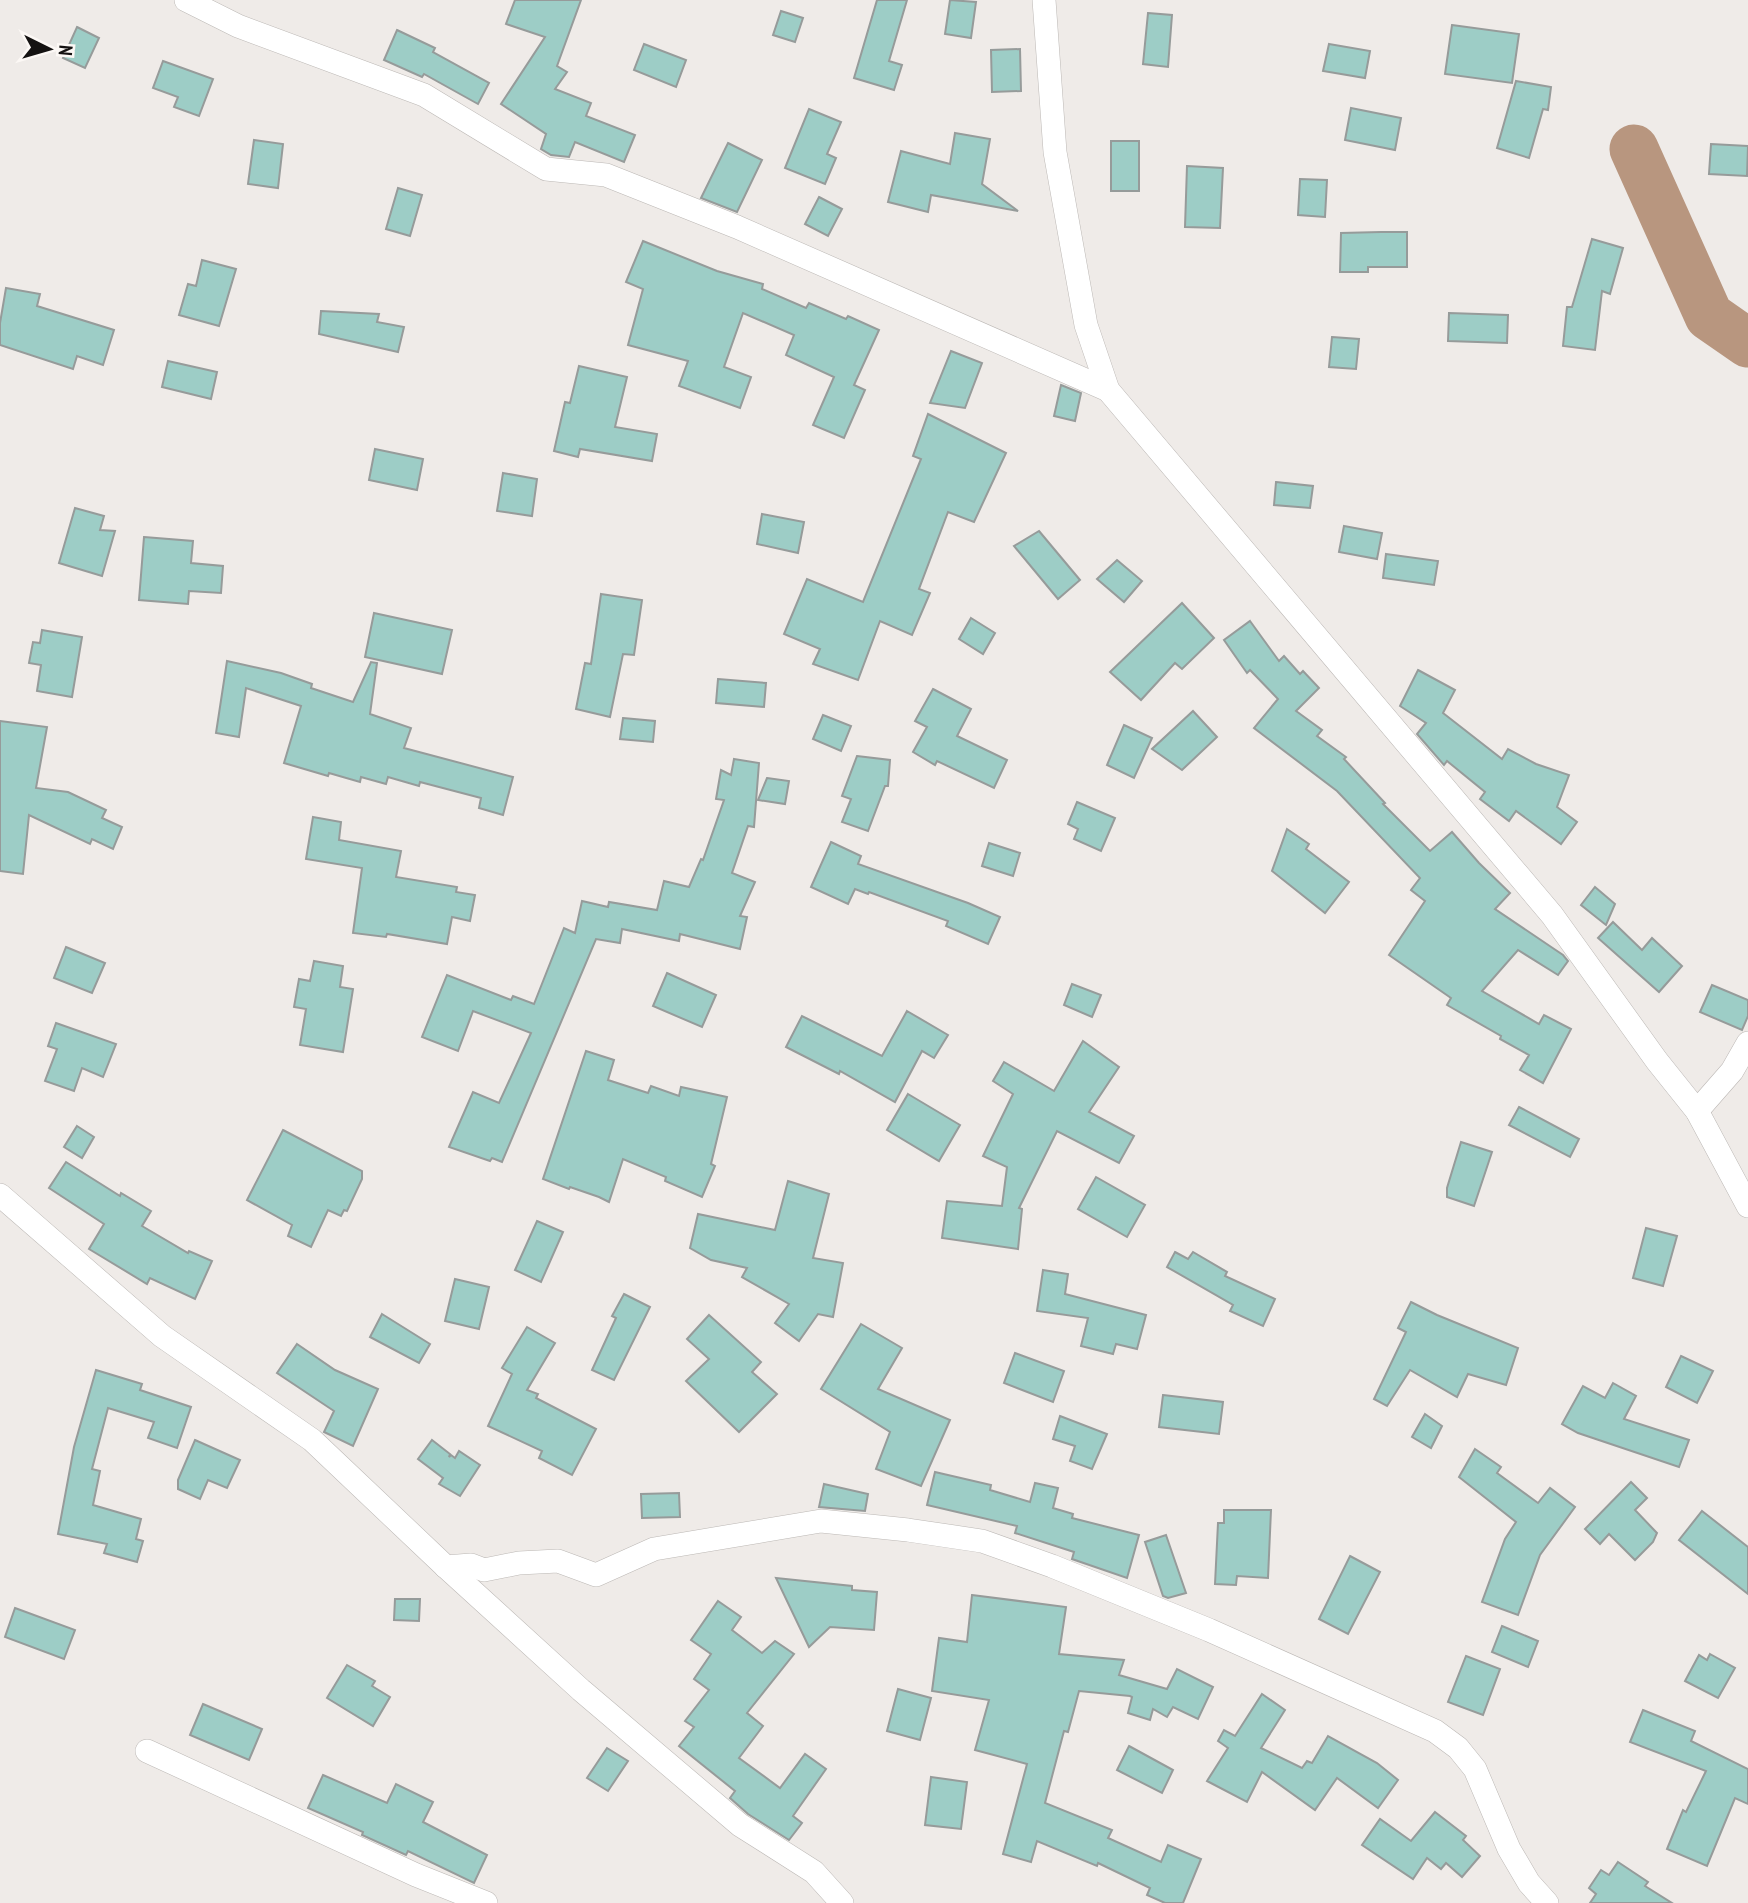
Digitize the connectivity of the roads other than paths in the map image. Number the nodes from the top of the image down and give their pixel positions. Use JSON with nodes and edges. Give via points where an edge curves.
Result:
{"nodes":[{"id":1,"x":186,"y":0,"type":"edge"},
{"id":2,"x":1044,"y":0,"type":"edge"},
{"id":3,"x":1108,"y":390,"type":"junction"},
{"id":4,"x":1748,"y":1043,"type":"edge"},
{"id":5,"x":1697,"y":1111,"type":"junction"},
{"id":6,"x":0,"y":1195,"type":"edge"},
{"id":7,"x":1748,"y":1206,"type":"edge"},
{"id":8,"x":446,"y":1567,"type":"junction"},
{"id":9,"x":147,"y":1751,"type":"dead end"},
{"id":10,"x":486,"y":1903,"type":"edge"},
{"id":11,"x":842,"y":1903,"type":"edge"},
{"id":12,"x":1547,"y":1903,"type":"edge"}],
"edges":[{"from":1,"to":3,"type":"street","via":[[238,26],[424,95],[546,169],[606,175],[737,227]]},
{"from":2,"to":3,"type":"street","via":[[1055,152],[1086,325]]},
{"from":3,"to":5,"type":"street","via":[[1552,915]]},
{"from":4,"to":5,"type":"street","via":[[1732,1071]]},
{"from":5,"to":7,"type":"street"},
{"from":6,"to":8,"type":"street","via":[[162,1336],[312,1440]]},
{"from":8,"to":11,"type":"street","via":[[740,1825],[814,1872]]},
{"from":8,"to":12,"type":"street","via":[[471,1565],[484,1570],[558,1561],[596,1575],[654,1549],[821,1521],[982,1541],[1209,1630],[1435,1731],[1458,1748],[1475,1769],[1509,1849]]},
{"from":9,"to":10,"type":"street"}]}
